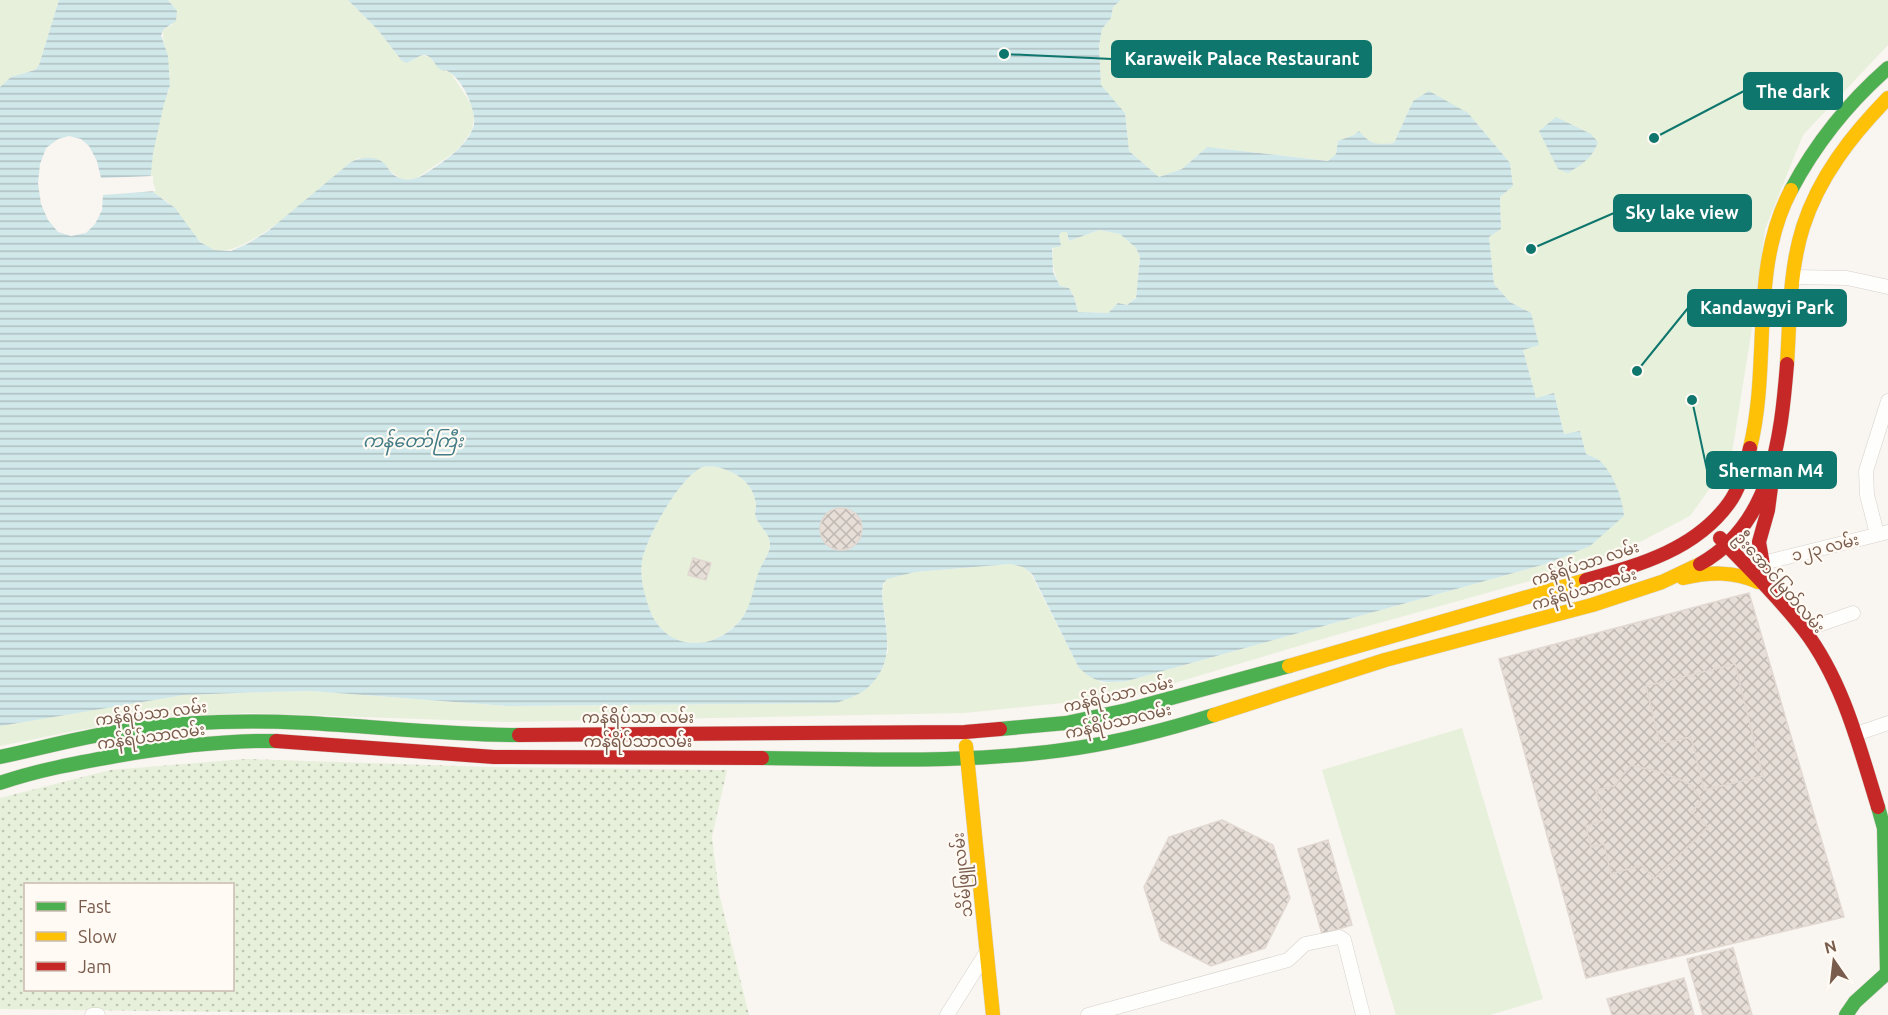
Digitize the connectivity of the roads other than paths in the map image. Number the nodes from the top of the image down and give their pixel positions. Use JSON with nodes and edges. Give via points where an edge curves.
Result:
{"nodes":[{"id":1,"x":1888,"y":68,"type":"edge"},
{"id":2,"x":1888,"y":98,"type":"edge"},
{"id":3,"x":1794,"y":277,"type":"junction"},
{"id":4,"x":1888,"y":287,"type":"edge"},
{"id":5,"x":1888,"y":401,"type":"edge"},
{"id":6,"x":1773,"y":472,"type":"junction"},
{"id":7,"x":1709,"y":527,"type":"junction"},
{"id":8,"x":1883,"y":533,"type":"edge"},
{"id":9,"x":1727,"y":545,"type":"junction"},
{"id":10,"x":1763,"y":563,"type":"junction"},
{"id":11,"x":1666,"y":581,"type":"junction"},
{"id":12,"x":1767,"y":588,"type":"junction"},
{"id":13,"x":1853,"y":613,"type":"dead end"},
{"id":14,"x":1804,"y":630,"type":"junction"},
{"id":15,"x":1888,"y":723,"type":"edge"},
{"id":16,"x":965,"y":732,"type":"junction"},
{"id":17,"x":1856,"y":734,"type":"junction"},
{"id":18,"x":0,"y":757,"type":"edge"},
{"id":19,"x":967,"y":758,"type":"junction"},
{"id":20,"x":0,"y":783,"type":"edge"},
{"id":21,"x":1886,"y":827,"type":"edge"},
{"id":22,"x":986,"y":953,"type":"junction"},
{"id":23,"x":1888,"y":972,"type":"edge"},
{"id":24,"x":92,"y":1015,"type":"edge"},
{"id":25,"x":98,"y":1015,"type":"edge"},
{"id":26,"x":947,"y":1015,"type":"edge"},
{"id":27,"x":993,"y":1015,"type":"edge"},
{"id":28,"x":1088,"y":1015,"type":"edge"},
{"id":29,"x":1363,"y":1015,"type":"edge"},
{"id":30,"x":1846,"y":1015,"type":"edge"}],
"edges":[{"from":1,"to":7,"type":"main road","name":"ကန်ရိပ်သာ လမ်း","via":[[1848,108],[1797,174],[1788,193],[1771,243],[1750,451],[1738,486]]},
{"from":2,"to":3,"type":"main road","name":"ကန်ရိပ်သာလမ်း","via":[[1825,174],[1800,236]]},
{"from":3,"to":4,"type":"street","via":[[1847,278]]},
{"from":3,"to":6,"type":"main road","name":"ကန်ရိပ်သာလမ်း","via":[[1782,418]]},
{"from":5,"to":8,"type":"street","via":[[1866,471],[1867,495]]},
{"from":6,"to":9,"type":"main road","name":"ကန်ရိပ်သာလမ်း","via":[[1749,522]]},
{"from":6,"to":10,"type":"main road","via":[[1759,542]]},
{"from":7,"to":9,"type":"main road","name":"ဦးအောင်မြတ်လမ်း"},
{"from":7,"to":16,"type":"main road","name":"ကန်ရိပ်သာ လမ်း","via":[[1683,545],[1632,567],[1213,688],[1066,723]]},
{"from":8,"to":10,"type":"street","name":"၁၂၃ လမ်း"},
{"from":9,"to":11,"type":"main road","name":"ကန်ရိပ်သာလမ်း"},
{"from":9,"to":12,"type":"main road","name":"ဦးအောင်မြတ်လမ်း"},
{"from":10,"to":12,"type":"main road"},
{"from":11,"to":12,"type":"main road","via":[[1712,573],[1743,574]]},
{"from":11,"to":19,"type":"main road","name":"ကန်ရိပ်သာလမ်း","via":[[1581,609],[1362,666],[1138,736],[1061,751]]},
{"from":12,"to":14,"type":"main road","name":"ဦးအောင်မြတ်လမ်း"},
{"from":13,"to":14,"type":"street"},
{"from":14,"to":17,"type":"main road","name":"ဦးအောင်မြတ်လမ်း","via":[[1839,692]]},
{"from":15,"to":17,"type":"street"},
{"from":16,"to":18,"type":"main road","name":"ကန်ရိပ်သာ လမ်း","via":[[487,735],[333,724],[222,722],[114,732]]},
{"from":16,"to":19,"type":"main road","name":"သိမ်ဖြူလမ်း"},
{"from":17,"to":21,"type":"main road","name":"ဦးအောင်မြတ်လမ်း"},
{"from":19,"to":20,"type":"main road","name":"ကန်ရိပ်သာလမ်း","via":[[490,757],[265,741],[160,748],[66,765]]},
{"from":19,"to":22,"type":"main road","name":"သိမ်ဖြူလမ်း"},
{"from":21,"to":23,"type":"main road","name":"ဦးအောင်မြတ်လမ်း"},
{"from":22,"to":26,"type":"street"},
{"from":22,"to":27,"type":"main road","name":"သိမ်ဖြူလမ်း"},
{"from":23,"to":30,"type":"main road"},
{"from":24,"to":25,"type":"street"},
{"from":28,"to":29,"type":"street","via":[[1288,960],[1305,944],[1339,936],[1344,940]]}]}
